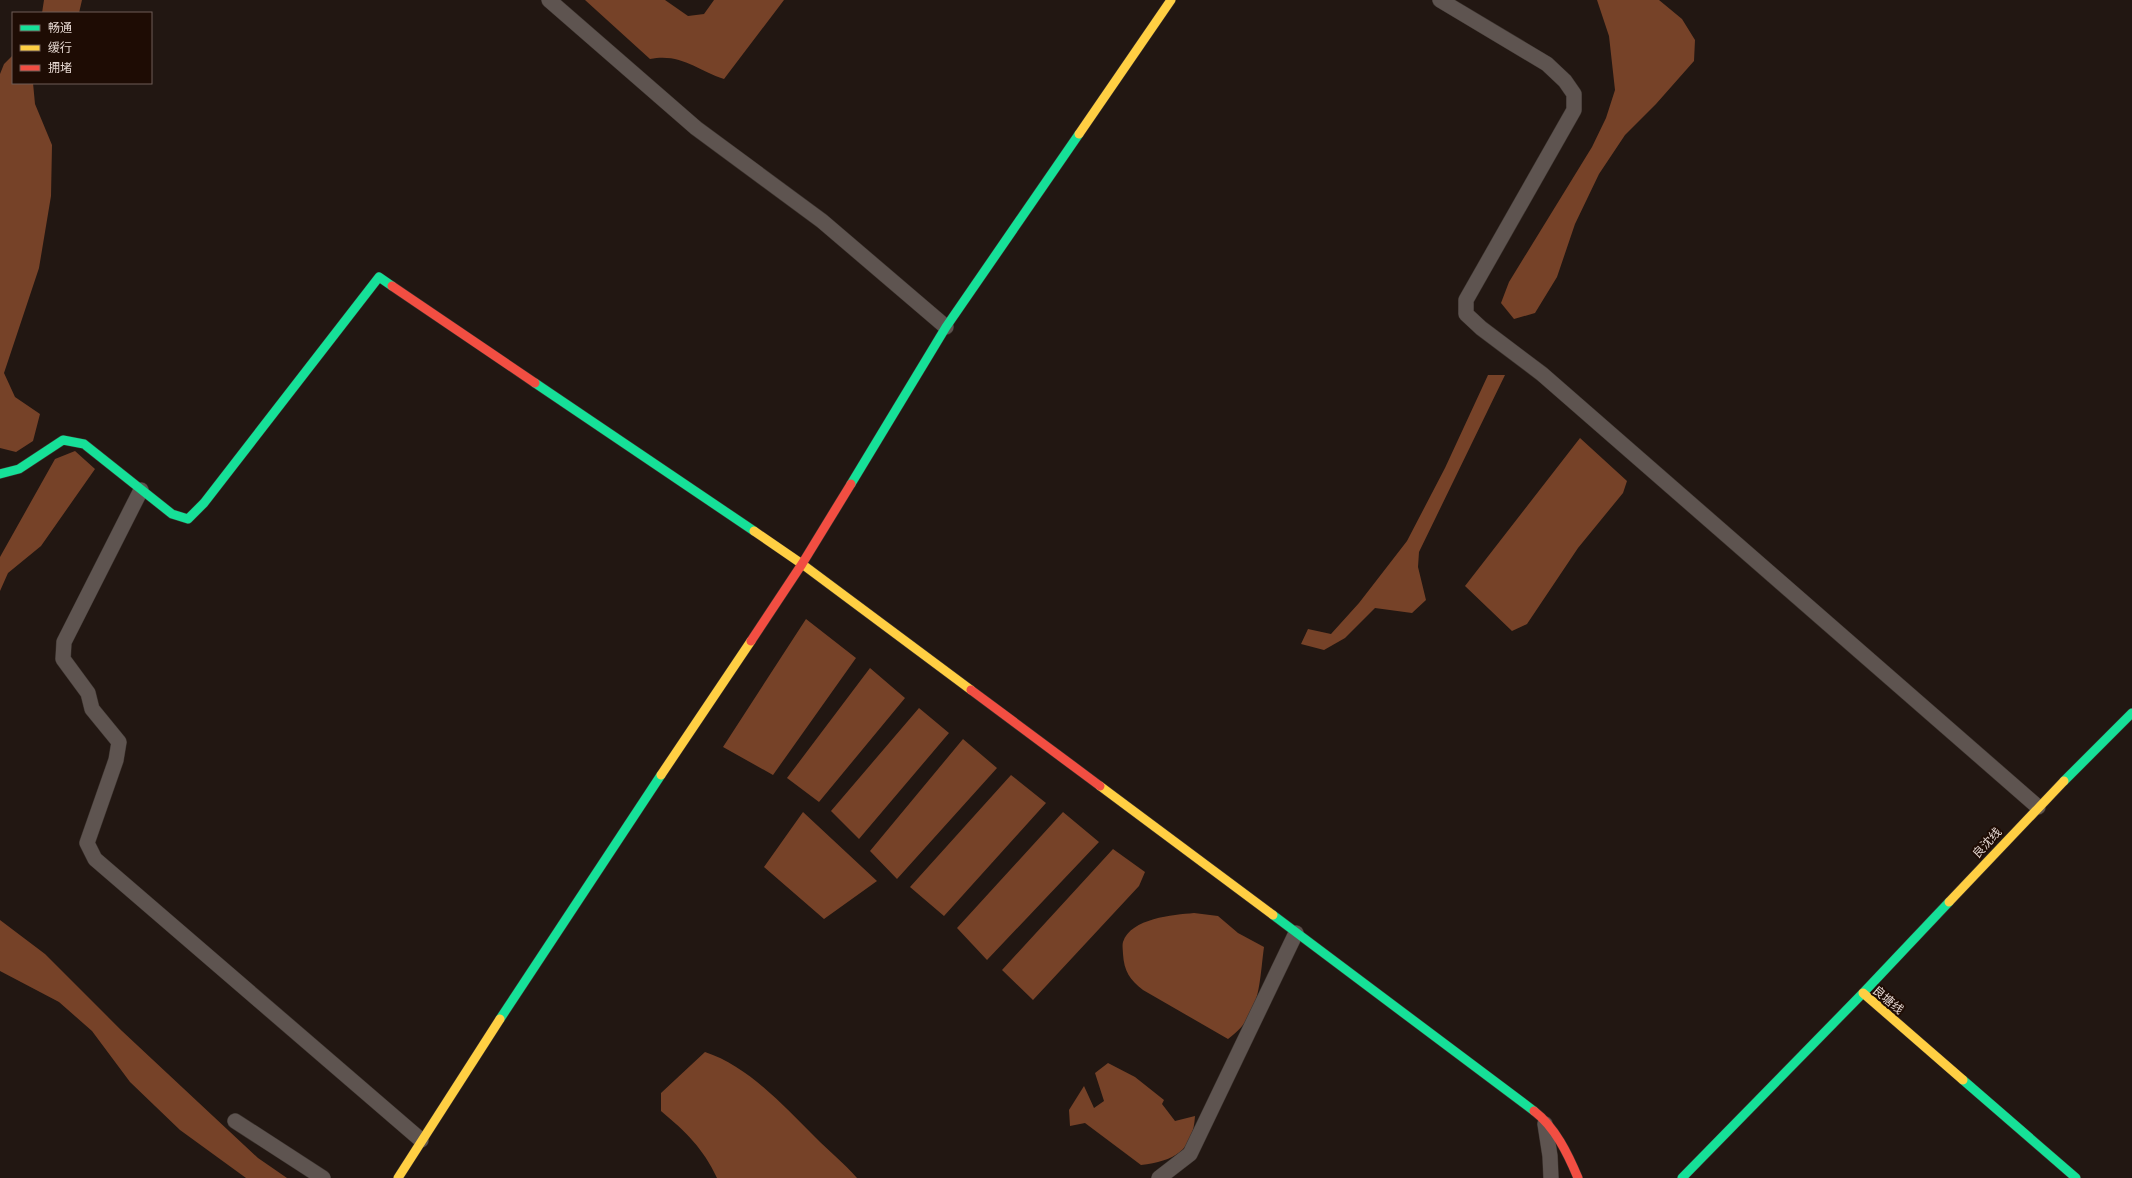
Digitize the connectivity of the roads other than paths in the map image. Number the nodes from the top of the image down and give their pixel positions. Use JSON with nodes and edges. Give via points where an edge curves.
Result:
{"nodes":[{"id":1,"x":549,"y":0,"type":"edge"},
{"id":2,"x":1171,"y":0,"type":"edge"},
{"id":3,"x":1440,"y":0,"type":"edge"},
{"id":4,"x":946,"y":327,"type":"junction"},
{"id":5,"x":0,"y":474,"type":"edge"},
{"id":6,"x":141,"y":490,"type":"junction"},
{"id":7,"x":802,"y":564,"type":"junction"},
{"id":8,"x":2132,"y":713,"type":"edge"},
{"id":9,"x":2038,"y":807,"type":"junction"},
{"id":10,"x":1296,"y":933,"type":"junction"},
{"id":11,"x":1863,"y":993,"type":"junction"},
{"id":12,"x":1544,"y":1119,"type":"junction"},
{"id":13,"x":234,"y":1121,"type":"dead end"},
{"id":14,"x":421,"y":1140,"type":"junction"},
{"id":15,"x":323,"y":1178,"type":"edge"},
{"id":16,"x":398,"y":1178,"type":"edge"},
{"id":17,"x":1159,"y":1178,"type":"edge"},
{"id":18,"x":1551,"y":1178,"type":"edge"},
{"id":19,"x":1578,"y":1178,"type":"edge"},
{"id":20,"x":1682,"y":1178,"type":"edge"},
{"id":21,"x":2076,"y":1178,"type":"edge"}],
"edges":[{"from":1,"to":4,"type":"street","via":[[696,128],[822,221]]},
{"from":2,"to":4,"type":"street"},
{"from":3,"to":9,"type":"street","via":[[1547,64],[1565,80],[1574,94],[1574,110],[1466,300],[1466,314],[1542,374]]},
{"from":4,"to":7,"type":"street"},
{"from":5,"to":6,"type":"street","via":[[19,470],[63,440],[84,444]]},
{"from":6,"to":7,"type":"street","via":[[172,514],[188,519],[204,503],[379,278]]},
{"from":6,"to":14,"type":"street","via":[[64,642],[63,660],[88,693],[92,709],[119,742],[116,760],[87,843],[95,859]]},
{"from":7,"to":10,"type":"street"},
{"from":7,"to":14,"type":"street"},
{"from":8,"to":9,"type":"street","name":"良沈线"},
{"from":9,"to":11,"type":"street","name":"良沈线"},
{"from":10,"to":12,"type":"street"},
{"from":10,"to":17,"type":"street","via":[[1190,1154]]},
{"from":11,"to":20,"type":"street","name":"良塘线"},
{"from":11,"to":21,"type":"street","name":"良塘线"},
{"from":12,"to":18,"type":"street"},
{"from":12,"to":19,"type":"street","via":[[1570,1156]]},
{"from":13,"to":15,"type":"street"},
{"from":14,"to":16,"type":"street"}]}
